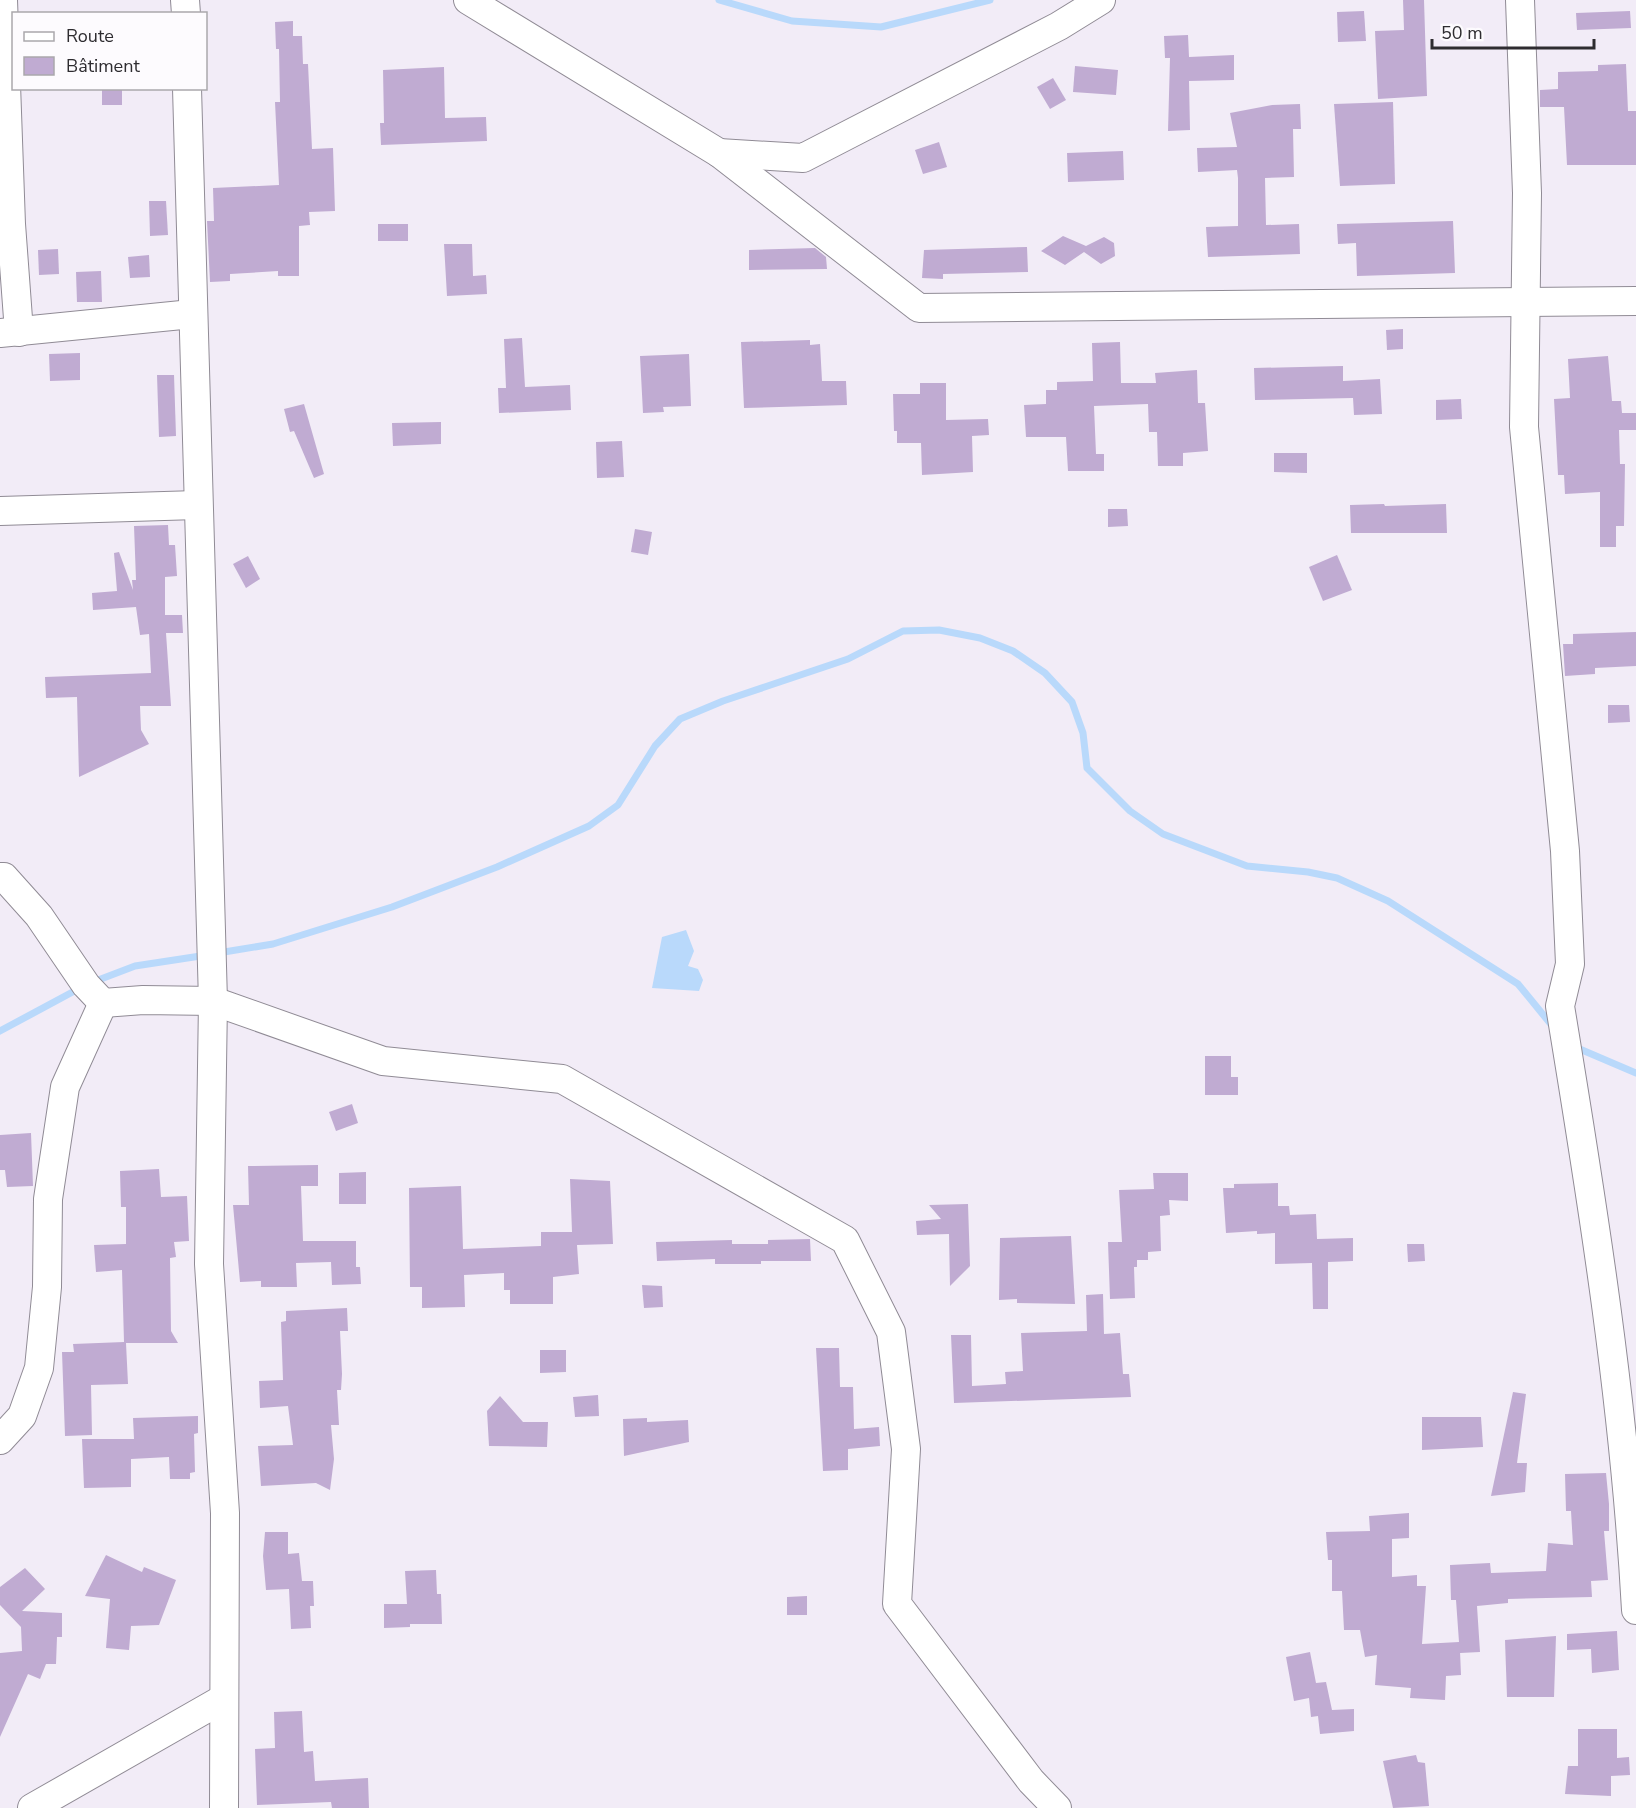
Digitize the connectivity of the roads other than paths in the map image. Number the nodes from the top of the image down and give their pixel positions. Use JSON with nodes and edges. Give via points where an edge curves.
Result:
{"nodes":[{"id":1,"x":3,"y":0,"type":"edge"},
{"id":2,"x":468,"y":0,"type":"edge"},
{"id":3,"x":1101,"y":0,"type":"edge"},
{"id":4,"x":1520,"y":0,"type":"edge"},
{"id":5,"x":187,"y":90,"type":"edge"},
{"id":6,"x":719,"y":153,"type":"junction"},
{"id":7,"x":1636,"y":301,"type":"edge"},
{"id":8,"x":1526,"y":302,"type":"junction"},
{"id":9,"x":192,"y":314,"type":"junction"},
{"id":10,"x":9,"y":332,"type":"edge"},
{"id":11,"x":197,"y":505,"type":"junction"},
{"id":12,"x":0,"y":511,"type":"edge"},
{"id":13,"x":0,"y":877,"type":"edge"},
{"id":14,"x":213,"y":1001,"type":"junction"},
{"id":15,"x":103,"y":1002,"type":"junction"},
{"id":16,"x":0,"y":1440,"type":"edge"},
{"id":17,"x":1636,"y":1610,"type":"edge"},
{"id":18,"x":223,"y":1699,"type":"junction"},
{"id":19,"x":32,"y":1808,"type":"edge"},
{"id":20,"x":224,"y":1808,"type":"edge"},
{"id":21,"x":1057,"y":1808,"type":"edge"}],
"edges":[{"from":1,"to":10,"type":"street","via":[[11,224]]},
{"from":2,"to":6,"type":"street"},
{"from":3,"to":6,"type":"street","via":[[1059,26],[803,158]]},
{"from":4,"to":8,"type":"street","via":[[1527,193]]},
{"from":5,"to":9,"type":"street"},
{"from":6,"to":8,"type":"street","via":[[919,308]]},
{"from":7,"to":8,"type":"street"},
{"from":8,"to":17,"type":"street","via":[[1524,427],[1565,851],[1570,964],[1560,1006],[1605,1287]]},
{"from":9,"to":10,"type":"street"},
{"from":9,"to":11,"type":"street"},
{"from":11,"to":12,"type":"street"},
{"from":11,"to":14,"type":"street"},
{"from":13,"to":15,"type":"street","via":[[39,916]]},
{"from":14,"to":15,"type":"street"},
{"from":14,"to":18,"type":"street","via":[[209,1264],[225,1513]]},
{"from":14,"to":21,"type":"street","via":[[383,1060],[562,1079],[845,1240],[891,1332],[906,1449],[897,1604],[1031,1781]]},
{"from":15,"to":16,"type":"street","via":[[65,1087],[48,1199],[47,1287],[39,1368],[22,1416]]},
{"from":18,"to":19,"type":"street"},
{"from":18,"to":20,"type":"street"}]}
